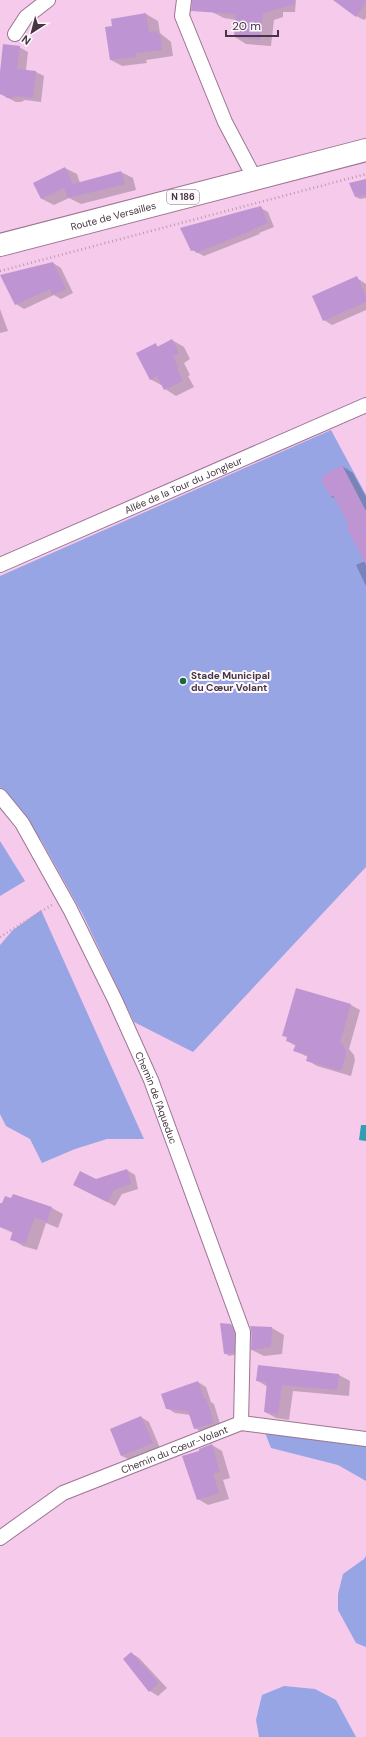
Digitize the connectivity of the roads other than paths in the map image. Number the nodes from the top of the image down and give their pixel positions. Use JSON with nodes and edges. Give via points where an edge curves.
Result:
{"nodes":[{"id":1,"x":48,"y":0,"type":"edge"},
{"id":2,"x":184,"y":0,"type":"edge"},
{"id":3,"x":15,"y":34,"type":"dead end"},
{"id":4,"x":366,"y":150,"type":"edge"},
{"id":5,"x":254,"y":179,"type":"junction"},
{"id":6,"x":0,"y":245,"type":"edge"},
{"id":7,"x":366,"y":405,"type":"edge"},
{"id":8,"x":0,"y":565,"type":"edge"},
{"id":9,"x":0,"y":796,"type":"edge"},
{"id":10,"x":241,"y":1423,"type":"junction"},
{"id":11,"x":366,"y":1439,"type":"edge"},
{"id":12,"x":0,"y":1538,"type":"edge"}],
"edges":[{"from":1,"to":3,"type":"street","via":[[26,17]]},
{"from":2,"to":5,"type":"street","via":[[182,16],[225,122]]},
{"from":4,"to":5,"type":"main road","name":"Route de Versailles","number":"N 186"},
{"from":5,"to":6,"type":"main road","name":"Route de Versailles","number":"N 186"},
{"from":7,"to":8,"type":"street","name":"Allée de la Tour du Jongleur"},
{"from":9,"to":10,"type":"street","name":"Chemin de l'Aqueduc","via":[[22,823],[64,898],[115,1000],[151,1080],[242,1332]]},
{"from":10,"to":11,"type":"street","name":"Chemin du Cœur-Volant"},
{"from":10,"to":12,"type":"street","name":"Chemin du Cœur-Volant","via":[[63,1493]]}]}
